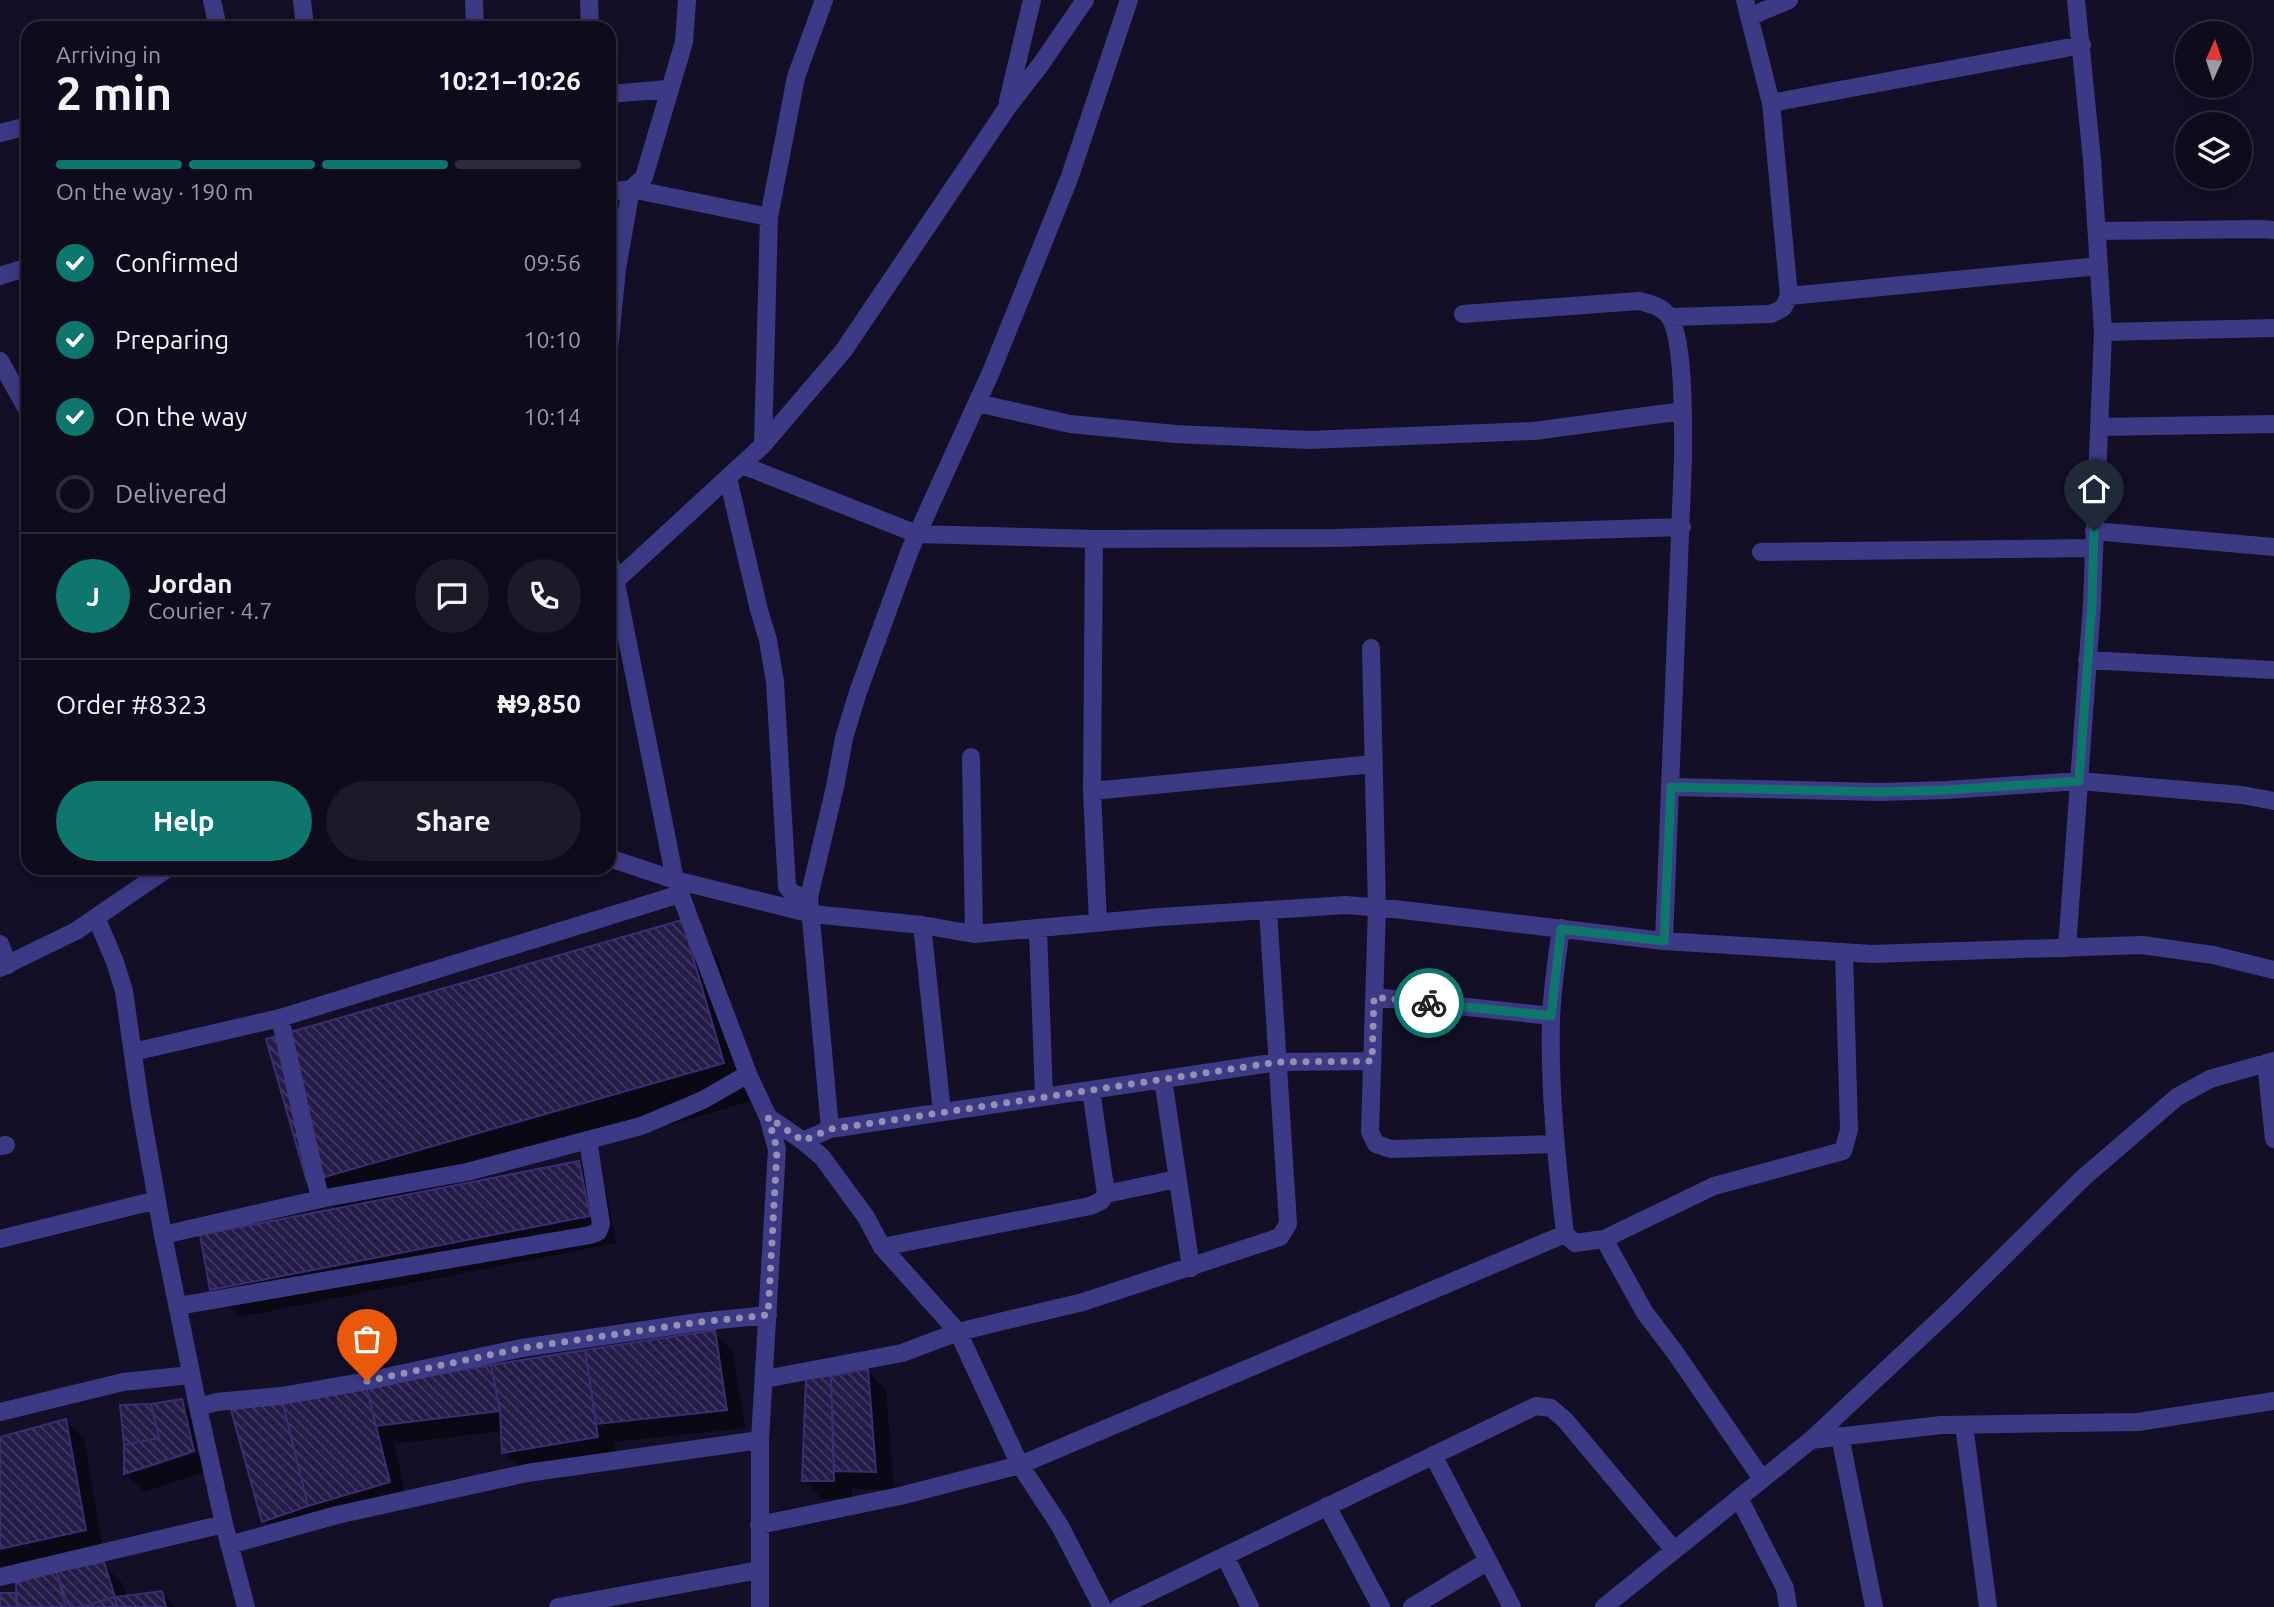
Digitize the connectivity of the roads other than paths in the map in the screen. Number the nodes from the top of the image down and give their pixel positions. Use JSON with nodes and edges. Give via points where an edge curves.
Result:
{"nodes":[{"id":1,"x":212,"y":0,"type":"edge"},
{"id":2,"x":302,"y":0,"type":"edge"},
{"id":3,"x":474,"y":0,"type":"edge"},
{"id":4,"x":589,"y":0,"type":"edge"},
{"id":5,"x":687,"y":0,"type":"edge"},
{"id":6,"x":824,"y":0,"type":"edge"},
{"id":7,"x":1032,"y":0,"type":"edge"},
{"id":8,"x":1085,"y":0,"type":"edge"},
{"id":9,"x":1129,"y":0,"type":"edge"},
{"id":10,"x":1789,"y":0,"type":"edge"},
{"id":11,"x":2081,"y":1,"type":"edge"},
{"id":12,"x":1747,"y":9,"type":"edge"},
{"id":13,"x":216,"y":21,"type":"edge"},
{"id":14,"x":304,"y":21,"type":"edge"},
{"id":15,"x":475,"y":21,"type":"edge"},
{"id":16,"x":590,"y":21,"type":"edge"},
{"id":17,"x":2082,"y":45,"type":"junction"},
{"id":18,"x":668,"y":89,"type":"junction"},
{"id":19,"x":616,"y":93,"type":"edge"},
{"id":20,"x":1771,"y":103,"type":"junction"},
{"id":21,"x":1007,"y":108,"type":"junction"},
{"id":22,"x":21,"y":128,"type":"edge"},
{"id":23,"x":0,"y":133,"type":"edge"},
{"id":24,"x":631,"y":189,"type":"junction"},
{"id":25,"x":616,"y":191,"type":"edge"},
{"id":26,"x":769,"y":217,"type":"junction"},
{"id":27,"x":2274,"y":230,"type":"edge"},
{"id":28,"x":2097,"y":231,"type":"junction"},
{"id":29,"x":2099,"y":266,"type":"junction"},
{"id":30,"x":21,"y":269,"type":"edge"},
{"id":31,"x":0,"y":276,"type":"edge"},
{"id":32,"x":616,"y":279,"type":"edge"},
{"id":33,"x":1789,"y":296,"type":"junction"},
{"id":34,"x":1463,"y":314,"type":"dead end"},
{"id":35,"x":1670,"y":317,"type":"junction"},
{"id":36,"x":2274,"y":328,"type":"edge"},
{"id":37,"x":2103,"y":332,"type":"junction"},
{"id":38,"x":0,"y":361,"type":"edge"},
{"id":39,"x":21,"y":398,"type":"edge"},
{"id":40,"x":976,"y":403,"type":"junction"},
{"id":41,"x":1683,"y":411,"type":"junction"},
{"id":42,"x":2274,"y":424,"type":"edge"},
{"id":43,"x":2099,"y":427,"type":"junction"},
{"id":44,"x":763,"y":445,"type":"junction"},
{"id":45,"x":742,"y":465,"type":"junction"},
{"id":46,"x":728,"y":478,"type":"junction"},
{"id":47,"x":1682,"y":527,"type":"junction"},
{"id":48,"x":917,"y":534,"type":"junction"},
{"id":49,"x":1094,"y":539,"type":"junction"},
{"id":50,"x":2094,"y":539,"type":"junction"},
{"id":51,"x":2274,"y":547,"type":"edge"},
{"id":52,"x":1761,"y":552,"type":"dead end"},
{"id":53,"x":616,"y":581,"type":"edge"},
{"id":54,"x":616,"y":603,"type":"edge"},
{"id":55,"x":1371,"y":648,"type":"dead end"},
{"id":56,"x":2087,"y":660,"type":"junction"},
{"id":57,"x":2274,"y":670,"type":"edge"},
{"id":58,"x":971,"y":757,"type":"dead end"},
{"id":59,"x":1374,"y":764,"type":"junction"},
{"id":60,"x":2079,"y":781,"type":"junction"},
{"id":61,"x":1671,"y":787,"type":"junction"},
{"id":62,"x":1091,"y":791,"type":"junction"},
{"id":63,"x":2274,"y":801,"type":"edge"},
{"id":64,"x":616,"y":861,"type":"edge"},
{"id":65,"x":158,"y":875,"type":"edge"},
{"id":66,"x":678,"y":887,"type":"junction"},
{"id":67,"x":811,"y":905,"type":"junction"},
{"id":68,"x":1377,"y":908,"type":"junction"},
{"id":69,"x":1268,"y":911,"type":"junction"},
{"id":70,"x":96,"y":917,"type":"junction"},
{"id":71,"x":1098,"y":923,"type":"junction"},
{"id":72,"x":922,"y":925,"type":"junction"},
{"id":73,"x":1038,"y":929,"type":"junction"},
{"id":74,"x":1561,"y":929,"type":"junction"},
{"id":75,"x":974,"y":934,"type":"junction"},
{"id":76,"x":1664,"y":941,"type":"junction"},
{"id":77,"x":0,"y":944,"type":"edge"},
{"id":78,"x":2067,"y":948,"type":"junction"},
{"id":79,"x":1844,"y":952,"type":"junction"},
{"id":80,"x":4,"y":966,"type":"edge"},
{"id":81,"x":2274,"y":970,"type":"edge"},
{"id":82,"x":1374,"y":997,"type":"junction"},
{"id":83,"x":1551,"y":1016,"type":"junction"},
{"id":84,"x":280,"y":1018,"type":"junction"},
{"id":85,"x":132,"y":1052,"type":"junction"},
{"id":86,"x":1372,"y":1061,"type":"junction"},
{"id":87,"x":1278,"y":1062,"type":"junction"},
{"id":88,"x":2270,"y":1062,"type":"edge"},
{"id":89,"x":748,"y":1074,"type":"junction"},
{"id":90,"x":1163,"y":1079,"type":"junction"},
{"id":91,"x":1091,"y":1090,"type":"junction"},
{"id":92,"x":1044,"y":1097,"type":"junction"},
{"id":93,"x":942,"y":1112,"type":"junction"},
{"id":94,"x":768,"y":1117,"type":"junction"},
{"id":95,"x":830,"y":1129,"type":"junction"},
{"id":96,"x":2274,"y":1139,"type":"edge"},
{"id":97,"x":588,"y":1140,"type":"junction"},
{"id":98,"x":803,"y":1141,"type":"junction"},
{"id":99,"x":1555,"y":1144,"type":"junction"},
{"id":100,"x":1177,"y":1179,"type":"junction"},
{"id":101,"x":1106,"y":1194,"type":"junction"},
{"id":102,"x":320,"y":1199,"type":"junction"},
{"id":103,"x":157,"y":1200,"type":"junction"},
{"id":104,"x":1564,"y":1234,"type":"junction"},
{"id":105,"x":163,"y":1235,"type":"junction"},
{"id":106,"x":0,"y":1239,"type":"edge"},
{"id":107,"x":1604,"y":1239,"type":"junction"},
{"id":108,"x":882,"y":1247,"type":"junction"},
{"id":109,"x":1191,"y":1268,"type":"junction"},
{"id":110,"x":178,"y":1306,"type":"junction"},
{"id":111,"x":768,"y":1315,"type":"junction"},
{"id":112,"x":958,"y":1332,"type":"junction"},
{"id":113,"x":191,"y":1375,"type":"junction"},
{"id":114,"x":765,"y":1379,"type":"junction"},
{"id":115,"x":2274,"y":1401,"type":"edge"},
{"id":116,"x":198,"y":1407,"type":"junction"},
{"id":117,"x":0,"y":1412,"type":"edge"},
{"id":118,"x":1964,"y":1425,"type":"junction"},
{"id":119,"x":1840,"y":1436,"type":"junction"},
{"id":120,"x":760,"y":1440,"type":"junction"},
{"id":121,"x":1811,"y":1440,"type":"junction"},
{"id":122,"x":1433,"y":1455,"type":"junction"},
{"id":123,"x":1020,"y":1465,"type":"junction"},
{"id":124,"x":1762,"y":1479,"type":"junction"},
{"id":125,"x":1739,"y":1498,"type":"junction"},
{"id":126,"x":1327,"y":1506,"type":"junction"},
{"id":127,"x":224,"y":1524,"type":"junction"},
{"id":128,"x":759,"y":1525,"type":"junction"},
{"id":129,"x":229,"y":1545,"type":"junction"},
{"id":130,"x":1674,"y":1550,"type":"junction"},
{"id":131,"x":1225,"y":1556,"type":"junction"},
{"id":132,"x":1488,"y":1561,"type":"junction"},
{"id":133,"x":760,"y":1570,"type":"junction"},
{"id":134,"x":0,"y":1577,"type":"edge"},
{"id":135,"x":246,"y":1607,"type":"edge"},
{"id":136,"x":558,"y":1607,"type":"edge"},
{"id":137,"x":760,"y":1607,"type":"edge"},
{"id":138,"x":1102,"y":1607,"type":"edge"},
{"id":139,"x":1119,"y":1607,"type":"edge"},
{"id":140,"x":1250,"y":1607,"type":"edge"},
{"id":141,"x":1381,"y":1607,"type":"edge"},
{"id":142,"x":1412,"y":1607,"type":"edge"},
{"id":143,"x":1512,"y":1607,"type":"edge"},
{"id":144,"x":1604,"y":1607,"type":"edge"},
{"id":145,"x":1788,"y":1607,"type":"edge"},
{"id":146,"x":1874,"y":1607,"type":"edge"},
{"id":147,"x":1987,"y":1607,"type":"edge"}],
"edges":[{"from":1,"to":13,"type":"street"},
{"from":2,"to":14,"type":"street"},
{"from":3,"to":15,"type":"street"},
{"from":4,"to":16,"type":"street"},
{"from":5,"to":18,"type":"street","via":[[684,42]]},
{"from":6,"to":26,"type":"street","via":[[796,77]]},
{"from":7,"to":21,"type":"street"},
{"from":8,"to":21,"type":"street"},
{"from":9,"to":40,"type":"street","via":[[1069,179]]},
{"from":10,"to":12,"type":"street"},
{"from":11,"to":17,"type":"street"},
{"from":12,"to":20,"type":"street"},
{"from":17,"to":20,"type":"street"},
{"from":17,"to":28,"type":"street"},
{"from":18,"to":19,"type":"street"},
{"from":18,"to":24,"type":"street","via":[[644,177]]},
{"from":20,"to":33,"type":"street"},
{"from":21,"to":44,"type":"street","via":[[844,350]]},
{"from":22,"to":23,"type":"street"},
{"from":24,"to":25,"type":"street"},
{"from":24,"to":26,"type":"street"},
{"from":24,"to":32,"type":"street"},
{"from":26,"to":44,"type":"street"},
{"from":27,"to":28,"type":"street"},
{"from":28,"to":29,"type":"street"},
{"from":29,"to":33,"type":"street"},
{"from":29,"to":37,"type":"street"},
{"from":30,"to":31,"type":"street"},
{"from":33,"to":35,"type":"street","via":[[1783,308],[1771,314]]},
{"from":34,"to":35,"type":"street","via":[[1639,301],[1661,308]]},
{"from":35,"to":41,"type":"street","via":[[1679,349]]},
{"from":36,"to":37,"type":"street"},
{"from":37,"to":43,"type":"street"},
{"from":38,"to":39,"type":"street"},
{"from":40,"to":41,"type":"street","via":[[1070,424],[1309,440],[1534,431]]},
{"from":40,"to":48,"type":"street"},
{"from":41,"to":47,"type":"street"},
{"from":42,"to":43,"type":"street"},
{"from":43,"to":50,"type":"street"},
{"from":44,"to":45,"type":"street"},
{"from":45,"to":46,"type":"street"},
{"from":45,"to":48,"type":"street"},
{"from":46,"to":53,"type":"street"},
{"from":46,"to":67,"type":"street","via":[[775,682],[787,887]]},
{"from":47,"to":49,"type":"street","via":[[1336,538]]},
{"from":47,"to":61,"type":"street"},
{"from":48,"to":49,"type":"street"},
{"from":48,"to":67,"type":"street","via":[[844,738]]},
{"from":49,"to":62,"type":"street"},
{"from":50,"to":51,"type":"street"},
{"from":50,"to":52,"type":"street"},
{"from":50,"to":56,"type":"street"},
{"from":54,"to":66,"type":"street"},
{"from":55,"to":59,"type":"street"},
{"from":56,"to":57,"type":"street"},
{"from":56,"to":60,"type":"street"},
{"from":58,"to":75,"type":"street"},
{"from":59,"to":62,"type":"street"},
{"from":59,"to":68,"type":"street"},
{"from":60,"to":61,"type":"street","via":[[1880,792]]},
{"from":60,"to":63,"type":"street"},
{"from":60,"to":78,"type":"street"},
{"from":61,"to":76,"type":"street"},
{"from":62,"to":71,"type":"street"},
{"from":64,"to":66,"type":"street"},
{"from":65,"to":70,"type":"street"},
{"from":66,"to":67,"type":"street"},
{"from":66,"to":84,"type":"street"},
{"from":66,"to":89,"type":"street"},
{"from":67,"to":72,"type":"street"},
{"from":67,"to":95,"type":"street"},
{"from":68,"to":69,"type":"street","via":[[1346,905]]},
{"from":68,"to":74,"type":"street"},
{"from":68,"to":82,"type":"street"},
{"from":69,"to":71,"type":"street"},
{"from":69,"to":87,"type":"street"},
{"from":70,"to":80,"type":"street"},
{"from":70,"to":85,"type":"street","via":[[124,991]]},
{"from":71,"to":73,"type":"street"},
{"from":72,"to":75,"type":"street"},
{"from":72,"to":93,"type":"street"},
{"from":73,"to":75,"type":"street"},
{"from":73,"to":92,"type":"street"},
{"from":74,"to":76,"type":"street"},
{"from":74,"to":83,"type":"street"},
{"from":76,"to":79,"type":"street"},
{"from":77,"to":80,"type":"street"},
{"from":78,"to":79,"type":"street"},
{"from":78,"to":81,"type":"street","via":[[2141,945]]},
{"from":79,"to":107,"type":"street","via":[[1849,1130],[1843,1151],[1714,1186]]},
{"from":82,"to":83,"type":"street"},
{"from":82,"to":86,"type":"street"},
{"from":83,"to":99,"type":"street"},
{"from":84,"to":85,"type":"street"},
{"from":84,"to":102,"type":"street"},
{"from":85,"to":103,"type":"street"},
{"from":86,"to":87,"type":"street"},
{"from":86,"to":99,"type":"street","via":[[1370,1132],[1376,1144],[1391,1149]]},
{"from":87,"to":90,"type":"street"},
{"from":87,"to":109,"type":"street","via":[[1288,1224],[1272,1241]]},
{"from":88,"to":96,"type":"street"},
{"from":88,"to":121,"type":"street","via":[[2210,1079],[2177,1097],[2083,1178]]},
{"from":89,"to":94,"type":"street"},
{"from":89,"to":97,"type":"street","via":[[703,1101],[641,1126]]},
{"from":90,"to":91,"type":"street"},
{"from":90,"to":100,"type":"street"},
{"from":91,"to":92,"type":"street"},
{"from":91,"to":101,"type":"street"},
{"from":92,"to":93,"type":"street"},
{"from":93,"to":95,"type":"street"},
{"from":94,"to":98,"type":"street"},
{"from":94,"to":111,"type":"street","via":[[777,1149]]},
{"from":95,"to":98,"type":"street"},
{"from":97,"to":102,"type":"street","via":[[467,1172]]},
{"from":97,"to":110,"type":"street","via":[[598,1232]]},
{"from":98,"to":108,"type":"street","via":[[822,1157]]},
{"from":99,"to":104,"type":"street"},
{"from":100,"to":101,"type":"street"},
{"from":100,"to":109,"type":"street"},
{"from":101,"to":108,"type":"street","via":[[1090,1206]]},
{"from":102,"to":105,"type":"street"},
{"from":103,"to":105,"type":"street"},
{"from":103,"to":106,"type":"street"},
{"from":104,"to":107,"type":"street","via":[[1575,1243]]},
{"from":104,"to":123,"type":"street"},
{"from":105,"to":110,"type":"street"},
{"from":107,"to":124,"type":"street","via":[[1645,1313]]},
{"from":108,"to":112,"type":"street"},
{"from":109,"to":112,"type":"street","via":[[1083,1302]]},
{"from":110,"to":113,"type":"street"},
{"from":111,"to":114,"type":"street"},
{"from":111,"to":116,"type":"street","via":[[522,1348],[355,1383]]},
{"from":112,"to":114,"type":"street","via":[[902,1353]]},
{"from":112,"to":123,"type":"street"},
{"from":113,"to":116,"type":"street"},
{"from":113,"to":117,"type":"street","via":[[123,1382]]},
{"from":114,"to":120,"type":"street"},
{"from":115,"to":118,"type":"street","via":[[2138,1422]]},
{"from":116,"to":127,"type":"street"},
{"from":118,"to":119,"type":"street"},
{"from":118,"to":147,"type":"street"},
{"from":119,"to":121,"type":"street"},
{"from":119,"to":146,"type":"street"},
{"from":120,"to":128,"type":"street"},
{"from":120,"to":129,"type":"street","via":[[514,1476],[337,1514]]},
{"from":121,"to":124,"type":"street"},
{"from":122,"to":126,"type":"street"},
{"from":122,"to":130,"type":"street","via":[[1536,1406],[1551,1408]]},
{"from":122,"to":132,"type":"street"},
{"from":123,"to":128,"type":"street"},
{"from":123,"to":138,"type":"street","via":[[1060,1526]]},
{"from":124,"to":125,"type":"street"},
{"from":125,"to":130,"type":"street"},
{"from":125,"to":145,"type":"street","via":[[1785,1588]]},
{"from":126,"to":131,"type":"street"},
{"from":126,"to":141,"type":"street"},
{"from":127,"to":129,"type":"street"},
{"from":127,"to":134,"type":"street"},
{"from":128,"to":133,"type":"street"},
{"from":129,"to":135,"type":"street"},
{"from":130,"to":144,"type":"street"},
{"from":131,"to":139,"type":"street"},
{"from":131,"to":140,"type":"street"},
{"from":132,"to":142,"type":"street"},
{"from":132,"to":143,"type":"street"},
{"from":133,"to":136,"type":"street"},
{"from":133,"to":137,"type":"street"}]}
